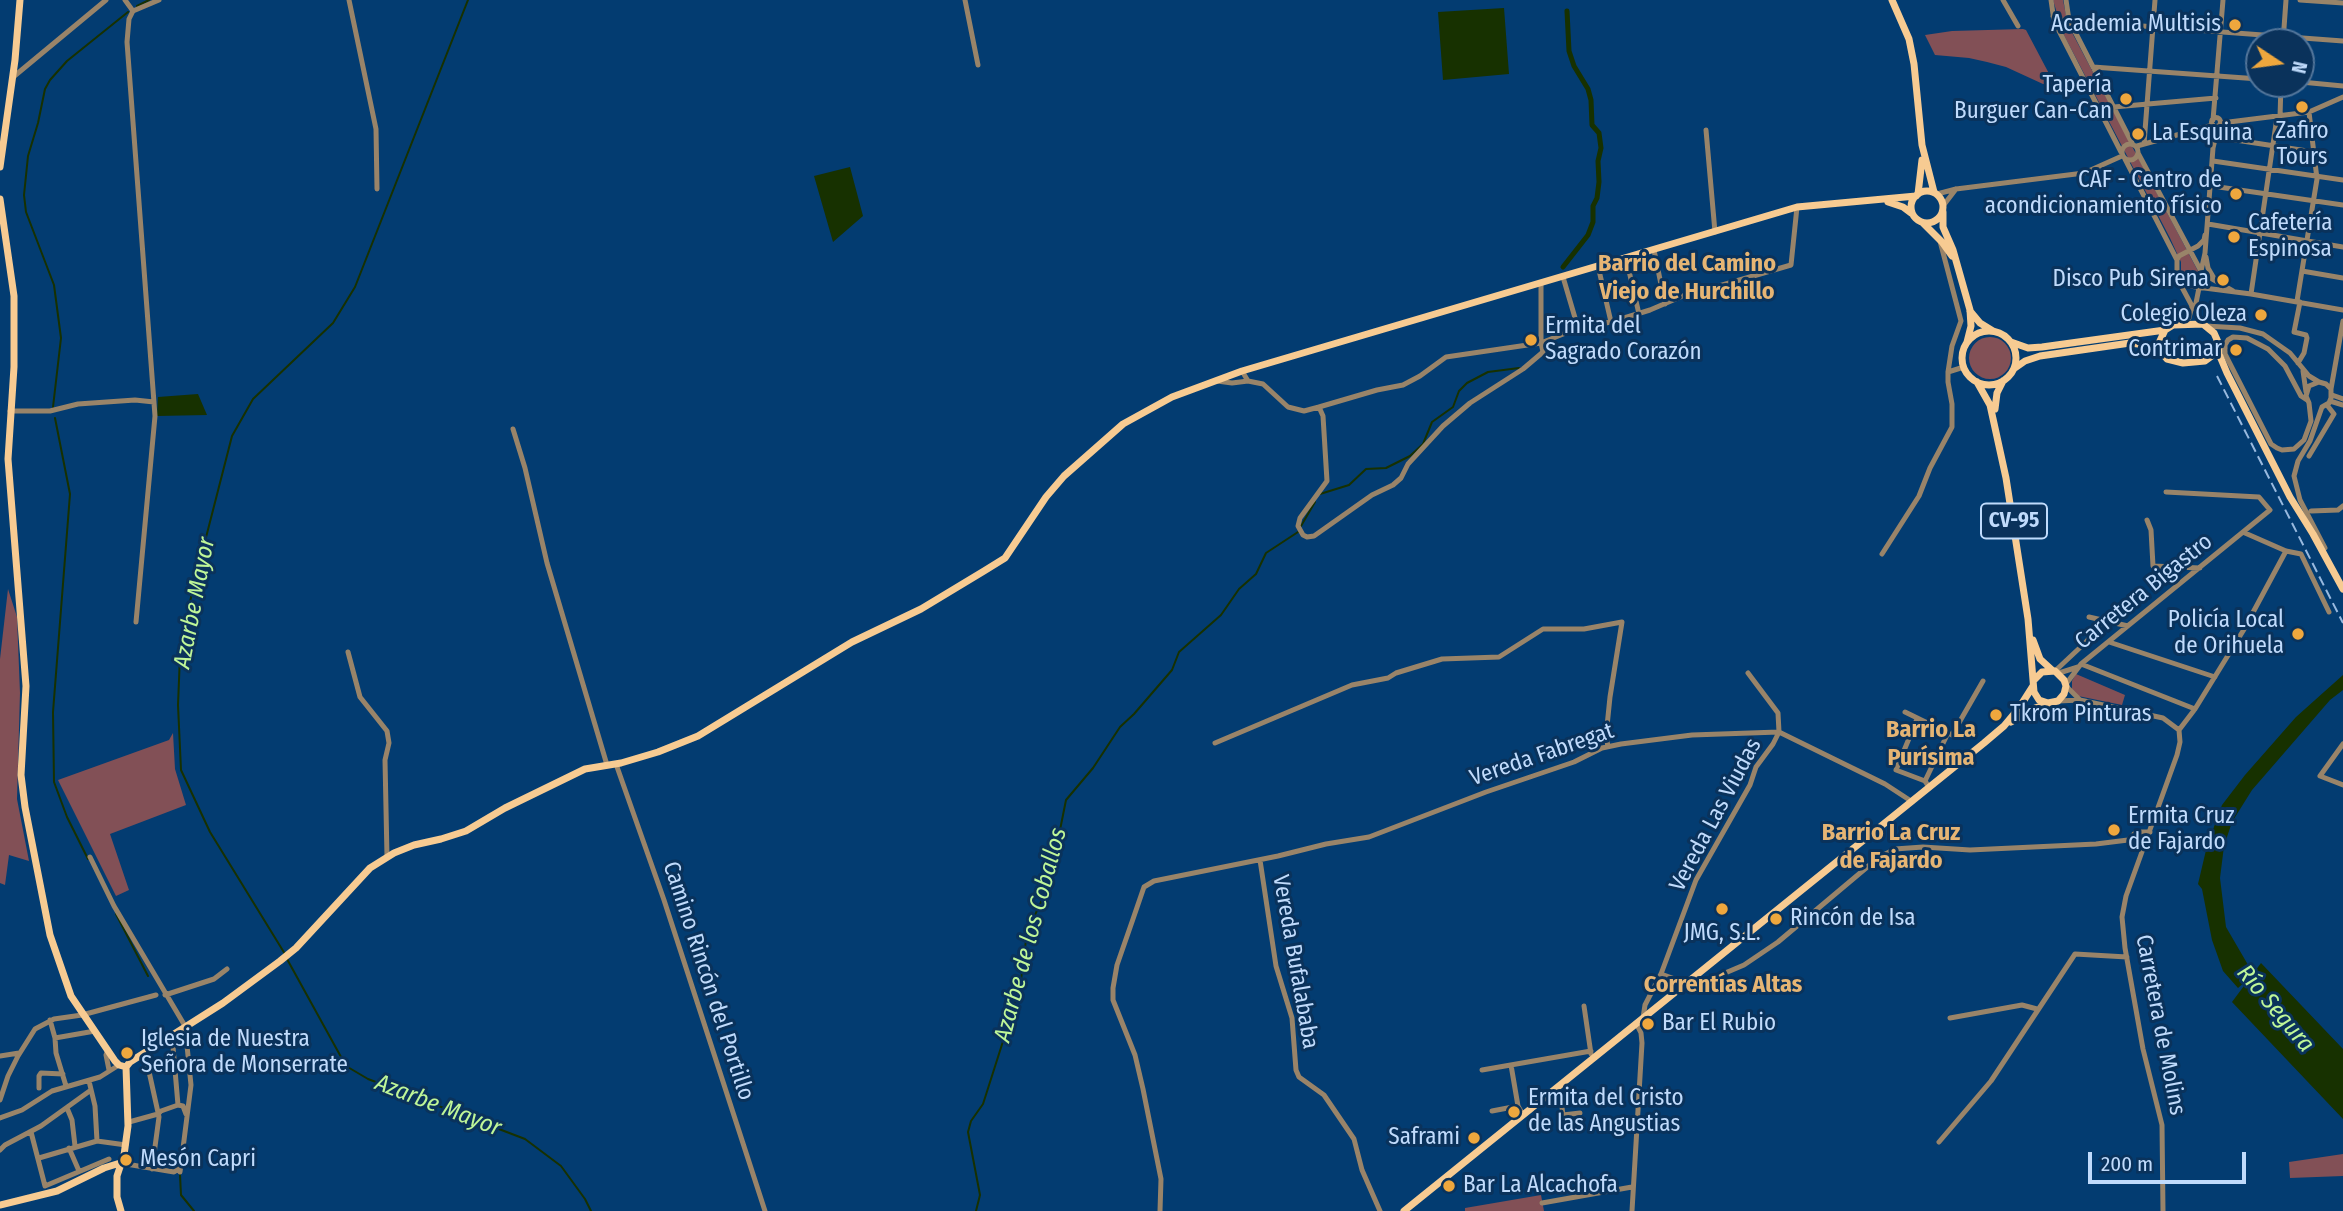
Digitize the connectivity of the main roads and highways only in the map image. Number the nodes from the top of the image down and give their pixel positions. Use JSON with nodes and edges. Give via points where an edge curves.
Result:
{"nodes":[{"id":1,"x":20,"y":0,"type":"edge"},
{"id":2,"x":1892,"y":0,"type":"edge"},
{"id":3,"x":1922,"y":145,"type":"junction"},
{"id":4,"x":0,"y":167,"type":"edge"},
{"id":5,"x":1935,"y":193,"type":"junction"},
{"id":6,"x":1917,"y":195,"type":"junction"},
{"id":7,"x":0,"y":200,"type":"edge"},
{"id":8,"x":1880,"y":200,"type":"junction"},
{"id":9,"x":1943,"y":209,"type":"junction"},
{"id":10,"x":1915,"y":217,"type":"junction"},
{"id":11,"x":1923,"y":222,"type":"junction"},
{"id":12,"x":1957,"y":267,"type":"junction"},
{"id":13,"x":1970,"y":310,"type":"junction"},
{"id":14,"x":2165,"y":330,"type":"junction"},
{"id":15,"x":1993,"y":332,"type":"junction"},
{"id":16,"x":2011,"y":342,"type":"junction"},
{"id":17,"x":2218,"y":344,"type":"junction"},
{"id":18,"x":1966,"y":345,"type":"junction"},
{"id":19,"x":2162,"y":353,"type":"junction"},
{"id":20,"x":2205,"y":361,"type":"junction"},
{"id":21,"x":2014,"y":369,"type":"junction"},
{"id":22,"x":2227,"y":373,"type":"junction"},
{"id":23,"x":1977,"y":382,"type":"junction"},
{"id":24,"x":2003,"y":382,"type":"junction"},
{"id":25,"x":1996,"y":424,"type":"junction"},
{"id":26,"x":2290,"y":497,"type":"junction"},
{"id":27,"x":2343,"y":582,"type":"edge"},
{"id":28,"x":2343,"y":589,"type":"edge"},
{"id":29,"x":2028,"y":619,"type":"junction"},
{"id":30,"x":2056,"y":672,"type":"junction"},
{"id":31,"x":2034,"y":683,"type":"junction"},
{"id":32,"x":2048,"y":703,"type":"junction"},
{"id":33,"x":2004,"y":726,"type":"junction"},
{"id":34,"x":123,"y":1066,"type":"junction"},
{"id":35,"x":120,"y":1163,"type":"junction"},
{"id":36,"x":0,"y":1205,"type":"edge"},
{"id":37,"x":121,"y":1211,"type":"edge"},
{"id":38,"x":1404,"y":1211,"type":"edge"}],
"edges":[{"from":1,"to":4,"type":"main road"},
{"from":2,"to":3,"type":"main road","via":[[1909,39]]},
{"from":3,"to":5,"type":"main road"},
{"from":3,"to":6,"type":"main road"},
{"from":5,"to":6,"type":"main road"},
{"from":5,"to":9,"type":"main road"},
{"from":6,"to":8,"type":"main road"},
{"from":6,"to":10,"type":"main road","via":[[1912,209]]},
{"from":7,"to":34,"type":"main road","via":[[14,296],[8,471],[26,686],[21,775],[25,807],[50,935],[71,996]]},
{"from":8,"to":10,"type":"main road","via":[[1903,206]]},
{"from":8,"to":34,"type":"main road","via":[[1797,207],[1242,371],[1172,397],[1123,424],[1063,476],[1005,558],[852,642],[698,736],[658,752],[585,769],[466,831],[387,857],[370,868],[280,961]]},
{"from":9,"to":11,"type":"main road","via":[[1937,220]]},
{"from":9,"to":12,"type":"main road","via":[[1943,228]]},
{"from":10,"to":11,"type":"main road"},
{"from":11,"to":12,"type":"main road"},
{"from":12,"to":13,"type":"main road"},
{"from":13,"to":15,"type":"main road"},
{"from":13,"to":18,"type":"main road"},
{"from":14,"to":16,"type":"main road","via":[[2042,347]]},
{"from":14,"to":17,"type":"main road","via":[[2179,324],[2204,325]]},
{"from":14,"to":19,"type":"main road","via":[[2160,340]]},
{"from":15,"to":16,"type":"main road"},
{"from":15,"to":18,"type":"main road","via":[[1978,334]]},
{"from":16,"to":21,"type":"main road"},
{"from":17,"to":20,"type":"main road","via":[[2216,353]]},
{"from":17,"to":22,"type":"main road"},
{"from":18,"to":23,"type":"main road","number":"CV-95","via":[[1964,367]]},
{"from":19,"to":20,"type":"main road","number":"CV-95","via":[[2172,362]]},
{"from":19,"to":21,"type":"main road","number":"CV-95","via":[[2130,343],[2040,356]]},
{"from":20,"to":22,"type":"main road"},
{"from":21,"to":24,"type":"main road","number":"CV-95"},
{"from":22,"to":26,"type":"main road"},
{"from":23,"to":24,"type":"main road"},
{"from":23,"to":25,"type":"main road","number":"CV-95"},
{"from":24,"to":25,"type":"main road","number":"CV-95","via":[[1994,402]]},
{"from":25,"to":29,"type":"main road","number":"CV-95"},
{"from":26,"to":27,"type":"main road"},
{"from":26,"to":28,"type":"main road"},
{"from":29,"to":30,"type":"main road","number":"CV-95","via":[[2037,653],[2043,664]]},
{"from":29,"to":31,"type":"main road","number":"CV-95"},
{"from":30,"to":31,"type":"main road","via":[[2042,672]]},
{"from":30,"to":32,"type":"main road","number":"CV-95","via":[[2066,685],[2064,694]]},
{"from":31,"to":32,"type":"main road","via":[[2039,700]]},
{"from":31,"to":33,"type":"main road"},
{"from":32,"to":33,"type":"main road"},
{"from":33,"to":38,"type":"main road","via":[[1591,1055]]},
{"from":34,"to":35,"type":"main road","via":[[129,1122]]},
{"from":35,"to":36,"type":"main road","via":[[57,1191]]},
{"from":35,"to":37,"type":"main road","via":[[117,1197]]}]}
